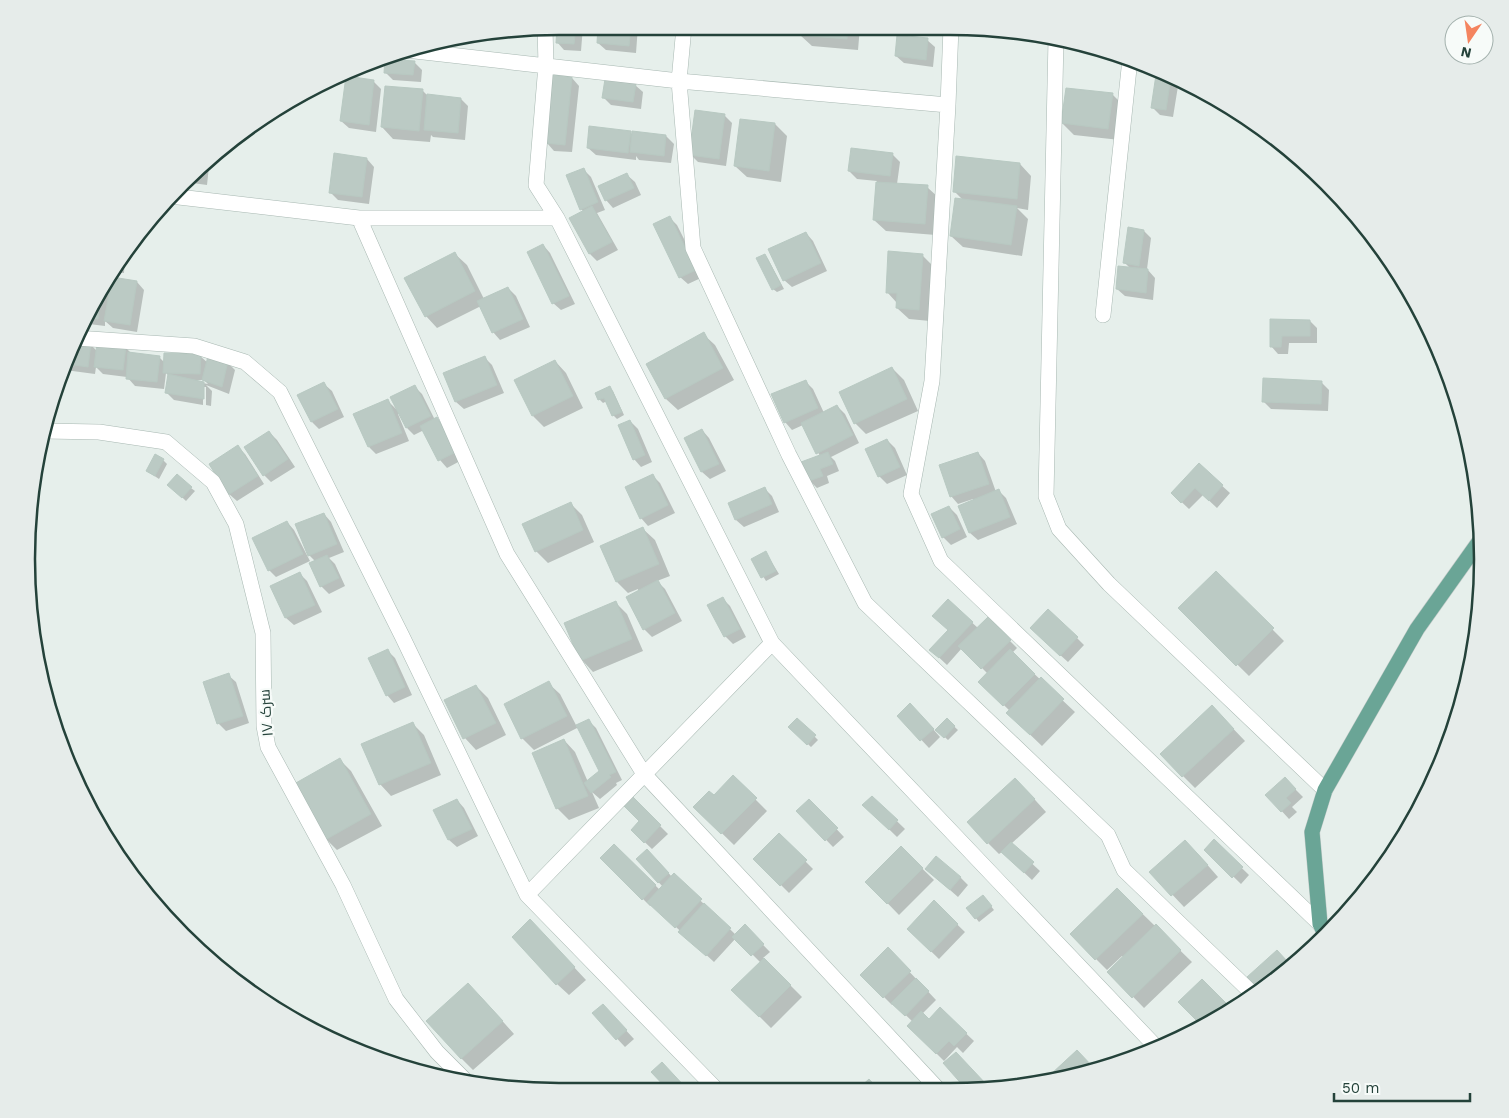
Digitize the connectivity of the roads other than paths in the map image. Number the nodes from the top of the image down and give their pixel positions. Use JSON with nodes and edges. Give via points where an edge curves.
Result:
{"nodes":[{"id":1,"x":545,"y":35,"type":"edge"},
{"id":2,"x":683,"y":35,"type":"edge"},
{"id":3,"x":951,"y":35,"type":"edge"},
{"id":4,"x":1056,"y":46,"type":"edge"},
{"id":5,"x":426,"y":52,"type":"edge"},
{"id":6,"x":546,"y":65,"type":"junction"},
{"id":7,"x":1129,"y":67,"type":"edge"},
{"id":8,"x":679,"y":81,"type":"junction"},
{"id":9,"x":948,"y":105,"type":"junction"},
{"id":10,"x":180,"y":197,"type":"edge"},
{"id":11,"x":359,"y":218,"type":"junction"},
{"id":12,"x":557,"y":218,"type":"junction"},
{"id":13,"x":1103,"y":315,"type":"dead end"},
{"id":14,"x":84,"y":339,"type":"edge"},
{"id":15,"x":51,"y":432,"type":"edge"},
{"id":16,"x":1474,"y":549,"type":"edge"},
{"id":17,"x":772,"y":643,"type":"junction"},
{"id":18,"x":644,"y":774,"type":"junction"},
{"id":19,"x":1325,"y":790,"type":"junction"},
{"id":20,"x":527,"y":896,"type":"junction"},
{"id":21,"x":1322,"y":929,"type":"edge"},
{"id":22,"x":1248,"y":990,"type":"edge"},
{"id":23,"x":1152,"y":1043,"type":"edge"},
{"id":24,"x":458,"y":1073,"type":"edge"},
{"id":25,"x":710,"y":1083,"type":"edge"},
{"id":26,"x":931,"y":1083,"type":"edge"}],
"edges":[{"from":1,"to":6,"type":"street"},
{"from":2,"to":8,"type":"street"},
{"from":3,"to":9,"type":"street"},
{"from":4,"to":19,"type":"street","via":[[1046,496],[1058,529],[1109,584]]},
{"from":5,"to":6,"type":"street"},
{"from":6,"to":8,"type":"street"},
{"from":6,"to":12,"type":"street","via":[[536,185]]},
{"from":7,"to":13,"type":"street"},
{"from":8,"to":9,"type":"street"},
{"from":8,"to":22,"type":"street","via":[[694,248],[789,455],[865,602],[1108,835],[1124,870]]},
{"from":9,"to":21,"type":"street","via":[[932,380],[911,494],[941,561]]},
{"from":10,"to":11,"type":"street"},
{"from":11,"to":12,"type":"street"},
{"from":11,"to":18,"type":"street","via":[[507,554]]},
{"from":12,"to":17,"type":"street"},
{"from":14,"to":20,"type":"street","via":[[194,346],[245,362],[280,392]]},
{"from":15,"to":24,"type":"street","name":"سرک ۱۷","via":[[99,432],[166,442],[213,482],[236,524],[262,633],[264,726],[268,747],[343,885],[396,999],[437,1052]]},
{"from":16,"to":19,"type":"main road","via":[[1417,628]]},
{"from":17,"to":18,"type":"street"},
{"from":17,"to":23,"type":"street"},
{"from":18,"to":20,"type":"street"},
{"from":18,"to":26,"type":"street"},
{"from":19,"to":21,"type":"main road","via":[[1312,832]]},
{"from":20,"to":25,"type":"street"}]}
